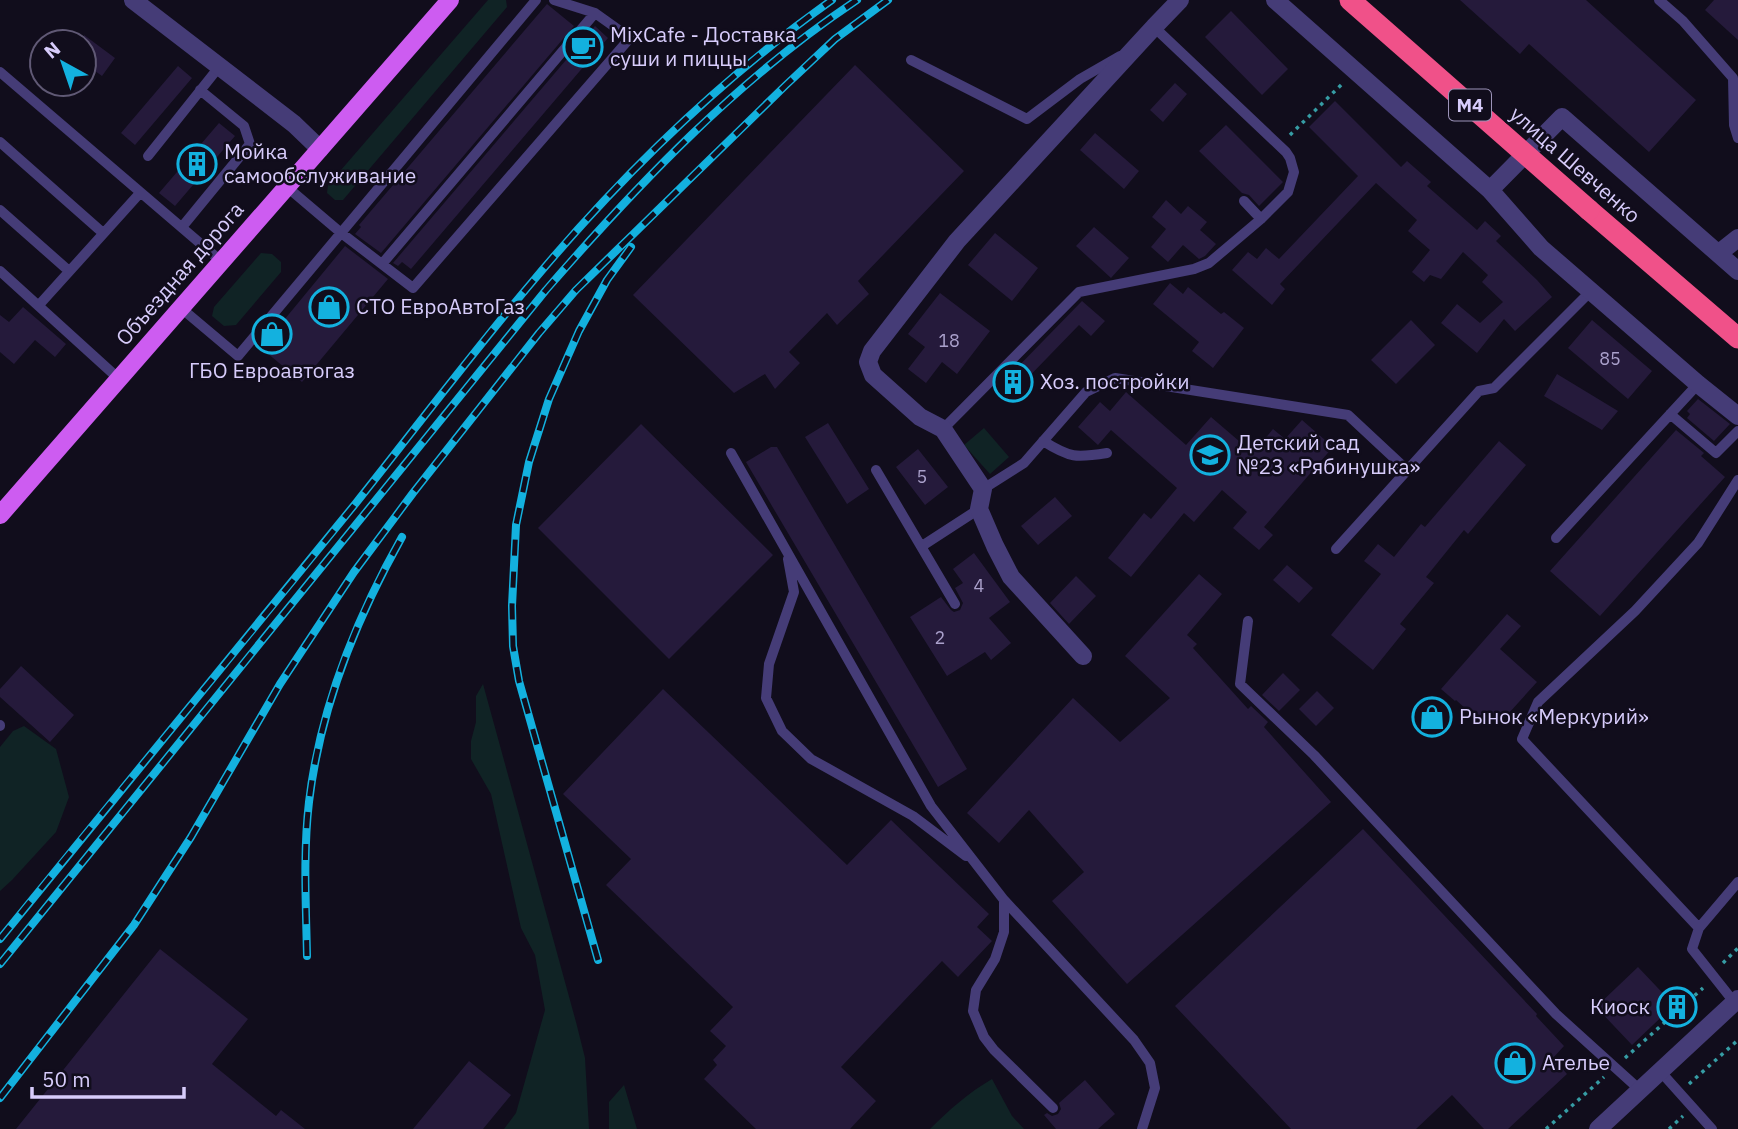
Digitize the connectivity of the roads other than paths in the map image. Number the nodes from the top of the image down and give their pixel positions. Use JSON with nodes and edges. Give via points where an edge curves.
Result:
{"nodes":[{"id":1,"x":132,"y":0,"type":"edge"},
{"id":2,"x":450,"y":0,"type":"edge"},
{"id":3,"x":536,"y":0,"type":"edge"},
{"id":4,"x":554,"y":0,"type":"edge"},
{"id":5,"x":1180,"y":0,"type":"edge"},
{"id":6,"x":1275,"y":0,"type":"edge"},
{"id":7,"x":1350,"y":0,"type":"edge"},
{"id":8,"x":1659,"y":0,"type":"edge"},
{"id":9,"x":595,"y":13,"type":"junction"},
{"id":10,"x":1154,"y":27,"type":"junction"},
{"id":11,"x":1135,"y":48,"type":"junction"},
{"id":12,"x":911,"y":60,"type":"dead end"},
{"id":13,"x":219,"y":67,"type":"junction"},
{"id":14,"x":0,"y":72,"type":"edge"},
{"id":15,"x":200,"y":90,"type":"junction"},
{"id":16,"x":1738,"y":138,"type":"edge"},
{"id":17,"x":0,"y":142,"type":"edge"},
{"id":18,"x":320,"y":149,"type":"junction"},
{"id":19,"x":148,"y":156,"type":"dead end"},
{"id":20,"x":287,"y":187,"type":"junction"},
{"id":21,"x":1490,"y":190,"type":"junction"},
{"id":22,"x":140,"y":192,"type":"junction"},
{"id":23,"x":1244,"y":201,"type":"dead end"},
{"id":24,"x":0,"y":210,"type":"edge"},
{"id":25,"x":1261,"y":219,"type":"junction"},
{"id":26,"x":182,"y":227,"type":"junction"},
{"id":27,"x":341,"y":232,"type":"junction"},
{"id":28,"x":103,"y":233,"type":"junction"},
{"id":29,"x":1738,"y":238,"type":"edge"},
{"id":30,"x":1719,"y":253,"type":"junction"},
{"id":31,"x":222,"y":262,"type":"junction"},
{"id":32,"x":382,"y":264,"type":"junction"},
{"id":33,"x":0,"y":271,"type":"edge"},
{"id":34,"x":69,"y":271,"type":"junction"},
{"id":35,"x":1738,"y":271,"type":"edge"},
{"id":36,"x":1590,"y":292,"type":"junction"},
{"id":37,"x":38,"y":305,"type":"junction"},
{"id":38,"x":181,"y":308,"type":"junction"},
{"id":39,"x":1738,"y":338,"type":"edge"},
{"id":40,"x":119,"y":379,"type":"junction"},
{"id":41,"x":1698,"y":384,"type":"junction"},
{"id":42,"x":1670,"y":414,"type":"junction"},
{"id":43,"x":1738,"y":416,"type":"edge"},
{"id":44,"x":943,"y":429,"type":"junction"},
{"id":45,"x":1738,"y":431,"type":"edge"},
{"id":46,"x":1043,"y":441,"type":"junction"},
{"id":47,"x":732,"y":453,"type":"dead end"},
{"id":48,"x":1107,"y":453,"type":"dead end"},
{"id":49,"x":876,"y":470,"type":"dead end"},
{"id":50,"x":1407,"y":470,"type":"junction"},
{"id":51,"x":1738,"y":480,"type":"edge"},
{"id":52,"x":983,"y":489,"type":"junction"},
{"id":53,"x":979,"y":509,"type":"junction"},
{"id":54,"x":0,"y":515,"type":"edge"},
{"id":55,"x":1556,"y":538,"type":"dead end"},
{"id":56,"x":922,"y":546,"type":"junction"},
{"id":57,"x":1336,"y":549,"type":"dead end"},
{"id":58,"x":786,"y":550,"type":"junction"},
{"id":59,"x":955,"y":604,"type":"dead end"},
{"id":60,"x":1248,"y":621,"type":"dead end"},
{"id":61,"x":1083,"y":656,"type":"dead end"},
{"id":62,"x":980,"y":867,"type":"junction"},
{"id":63,"x":1738,"y":882,"type":"edge"},
{"id":64,"x":1004,"y":900,"type":"junction"},
{"id":65,"x":1699,"y":928,"type":"junction"},
{"id":66,"x":1736,"y":1000,"type":"edge"},
{"id":67,"x":1660,"y":1071,"type":"junction"},
{"id":68,"x":1640,"y":1090,"type":"junction"},
{"id":69,"x":1053,"y":1108,"type":"dead end"},
{"id":70,"x":1142,"y":1129,"type":"edge"},
{"id":71,"x":1598,"y":1129,"type":"edge"},
{"id":72,"x":1712,"y":1129,"type":"edge"}],
"edges":[{"from":1,"to":13,"type":"street"},
{"from":2,"to":18,"type":"main road","name":"Объездная дорога"},
{"from":3,"to":27,"type":"lane"},
{"from":4,"to":9,"type":"lane"},
{"from":5,"to":10,"type":"street"},
{"from":6,"to":21,"type":"street"},
{"from":7,"to":39,"type":"highway","name":"улица Шевченко","number":"M4","bridge":true},
{"from":8,"to":16,"type":"lane","via":[[1684,21],[1732,78]]},
{"from":9,"to":32,"type":"lane"},
{"from":9,"to":32,"type":"lane","via":[[630,38],[413,288]]},
{"from":10,"to":11,"type":"street"},
{"from":10,"to":25,"type":"lane","via":[[1290,158],[1294,172],[1288,192]]},
{"from":11,"to":12,"type":"lane","via":[[1080,79],[1027,119]]},
{"from":11,"to":44,"type":"street","via":[[957,241],[872,351],[868,362],[873,375],[920,417]]},
{"from":13,"to":15,"type":"lane"},
{"from":13,"to":18,"type":"street"},
{"from":14,"to":22,"type":"lane"},
{"from":15,"to":19,"type":"lane"},
{"from":15,"to":26,"type":"lane","via":[[244,126],[250,144]]},
{"from":17,"to":28,"type":"lane"},
{"from":18,"to":20,"type":"main road","name":"Объездная дорога"},
{"from":20,"to":27,"type":"lane"},
{"from":20,"to":31,"type":"main road","name":"Объездная дорога"},
{"from":21,"to":30,"type":"street","via":[[1562,117]]},
{"from":21,"to":36,"type":"street","via":[[1541,248]]},
{"from":22,"to":26,"type":"lane"},
{"from":22,"to":28,"type":"lane"},
{"from":23,"to":25,"type":"lane"},
{"from":24,"to":34,"type":"lane"},
{"from":25,"to":44,"type":"lane","via":[[1209,263],[1079,292]]},
{"from":26,"to":31,"type":"lane"},
{"from":27,"to":32,"type":"lane"},
{"from":27,"to":38,"type":"lane","via":[[237,356]]},
{"from":28,"to":34,"type":"lane"},
{"from":29,"to":30,"type":"street"},
{"from":30,"to":35,"type":"street"},
{"from":31,"to":38,"type":"main road","name":"Объездная дорога"},
{"from":33,"to":37,"type":"lane"},
{"from":34,"to":37,"type":"lane"},
{"from":36,"to":41,"type":"street"},
{"from":36,"to":50,"type":"lane","via":[[1494,388],[1479,391]]},
{"from":37,"to":40,"type":"lane"},
{"from":38,"to":40,"type":"main road","name":"Объездная дорога"},
{"from":40,"to":54,"type":"main road","name":"Объездная дорога"},
{"from":41,"to":42,"type":"lane"},
{"from":41,"to":43,"type":"street"},
{"from":42,"to":45,"type":"lane","via":[[1716,453]]},
{"from":42,"to":55,"type":"lane"},
{"from":44,"to":52,"type":"street"},
{"from":46,"to":48,"type":"lane","via":[[1080,457]]},
{"from":46,"to":50,"type":"lane","via":[[1086,392],[1115,378],[1348,415]]},
{"from":46,"to":52,"type":"lane","via":[[1024,463]]},
{"from":47,"to":58,"type":"lane"},
{"from":49,"to":56,"type":"lane"},
{"from":50,"to":57,"type":"lane"},
{"from":51,"to":65,"type":"lane","via":[[1698,543],[1635,611],[1538,702],[1522,738]]},
{"from":52,"to":53,"type":"street"},
{"from":53,"to":56,"type":"lane"},
{"from":53,"to":61,"type":"street","via":[[1011,577]]},
{"from":56,"to":59,"type":"lane"},
{"from":58,"to":62,"type":"lane","via":[[931,807]]},
{"from":58,"to":62,"type":"lane","via":[[794,592],[769,664],[766,698],[782,731],[811,759],[914,816]]},
{"from":60,"to":68,"type":"lane","via":[[1240,684],[1314,755],[1547,1005]]},
{"from":62,"to":64,"type":"lane"},
{"from":63,"to":65,"type":"lane"},
{"from":64,"to":69,"type":"lane","via":[[1004,932],[995,959],[976,990],[973,1011],[994,1050]]},
{"from":64,"to":70,"type":"lane","via":[[1135,1040],[1150,1063],[1155,1088]]},
{"from":65,"to":66,"type":"lane","via":[[1692,949]]},
{"from":66,"to":67,"type":"street"},
{"from":67,"to":68,"type":"street"},
{"from":67,"to":72,"type":"lane"},
{"from":68,"to":71,"type":"street"}]}
